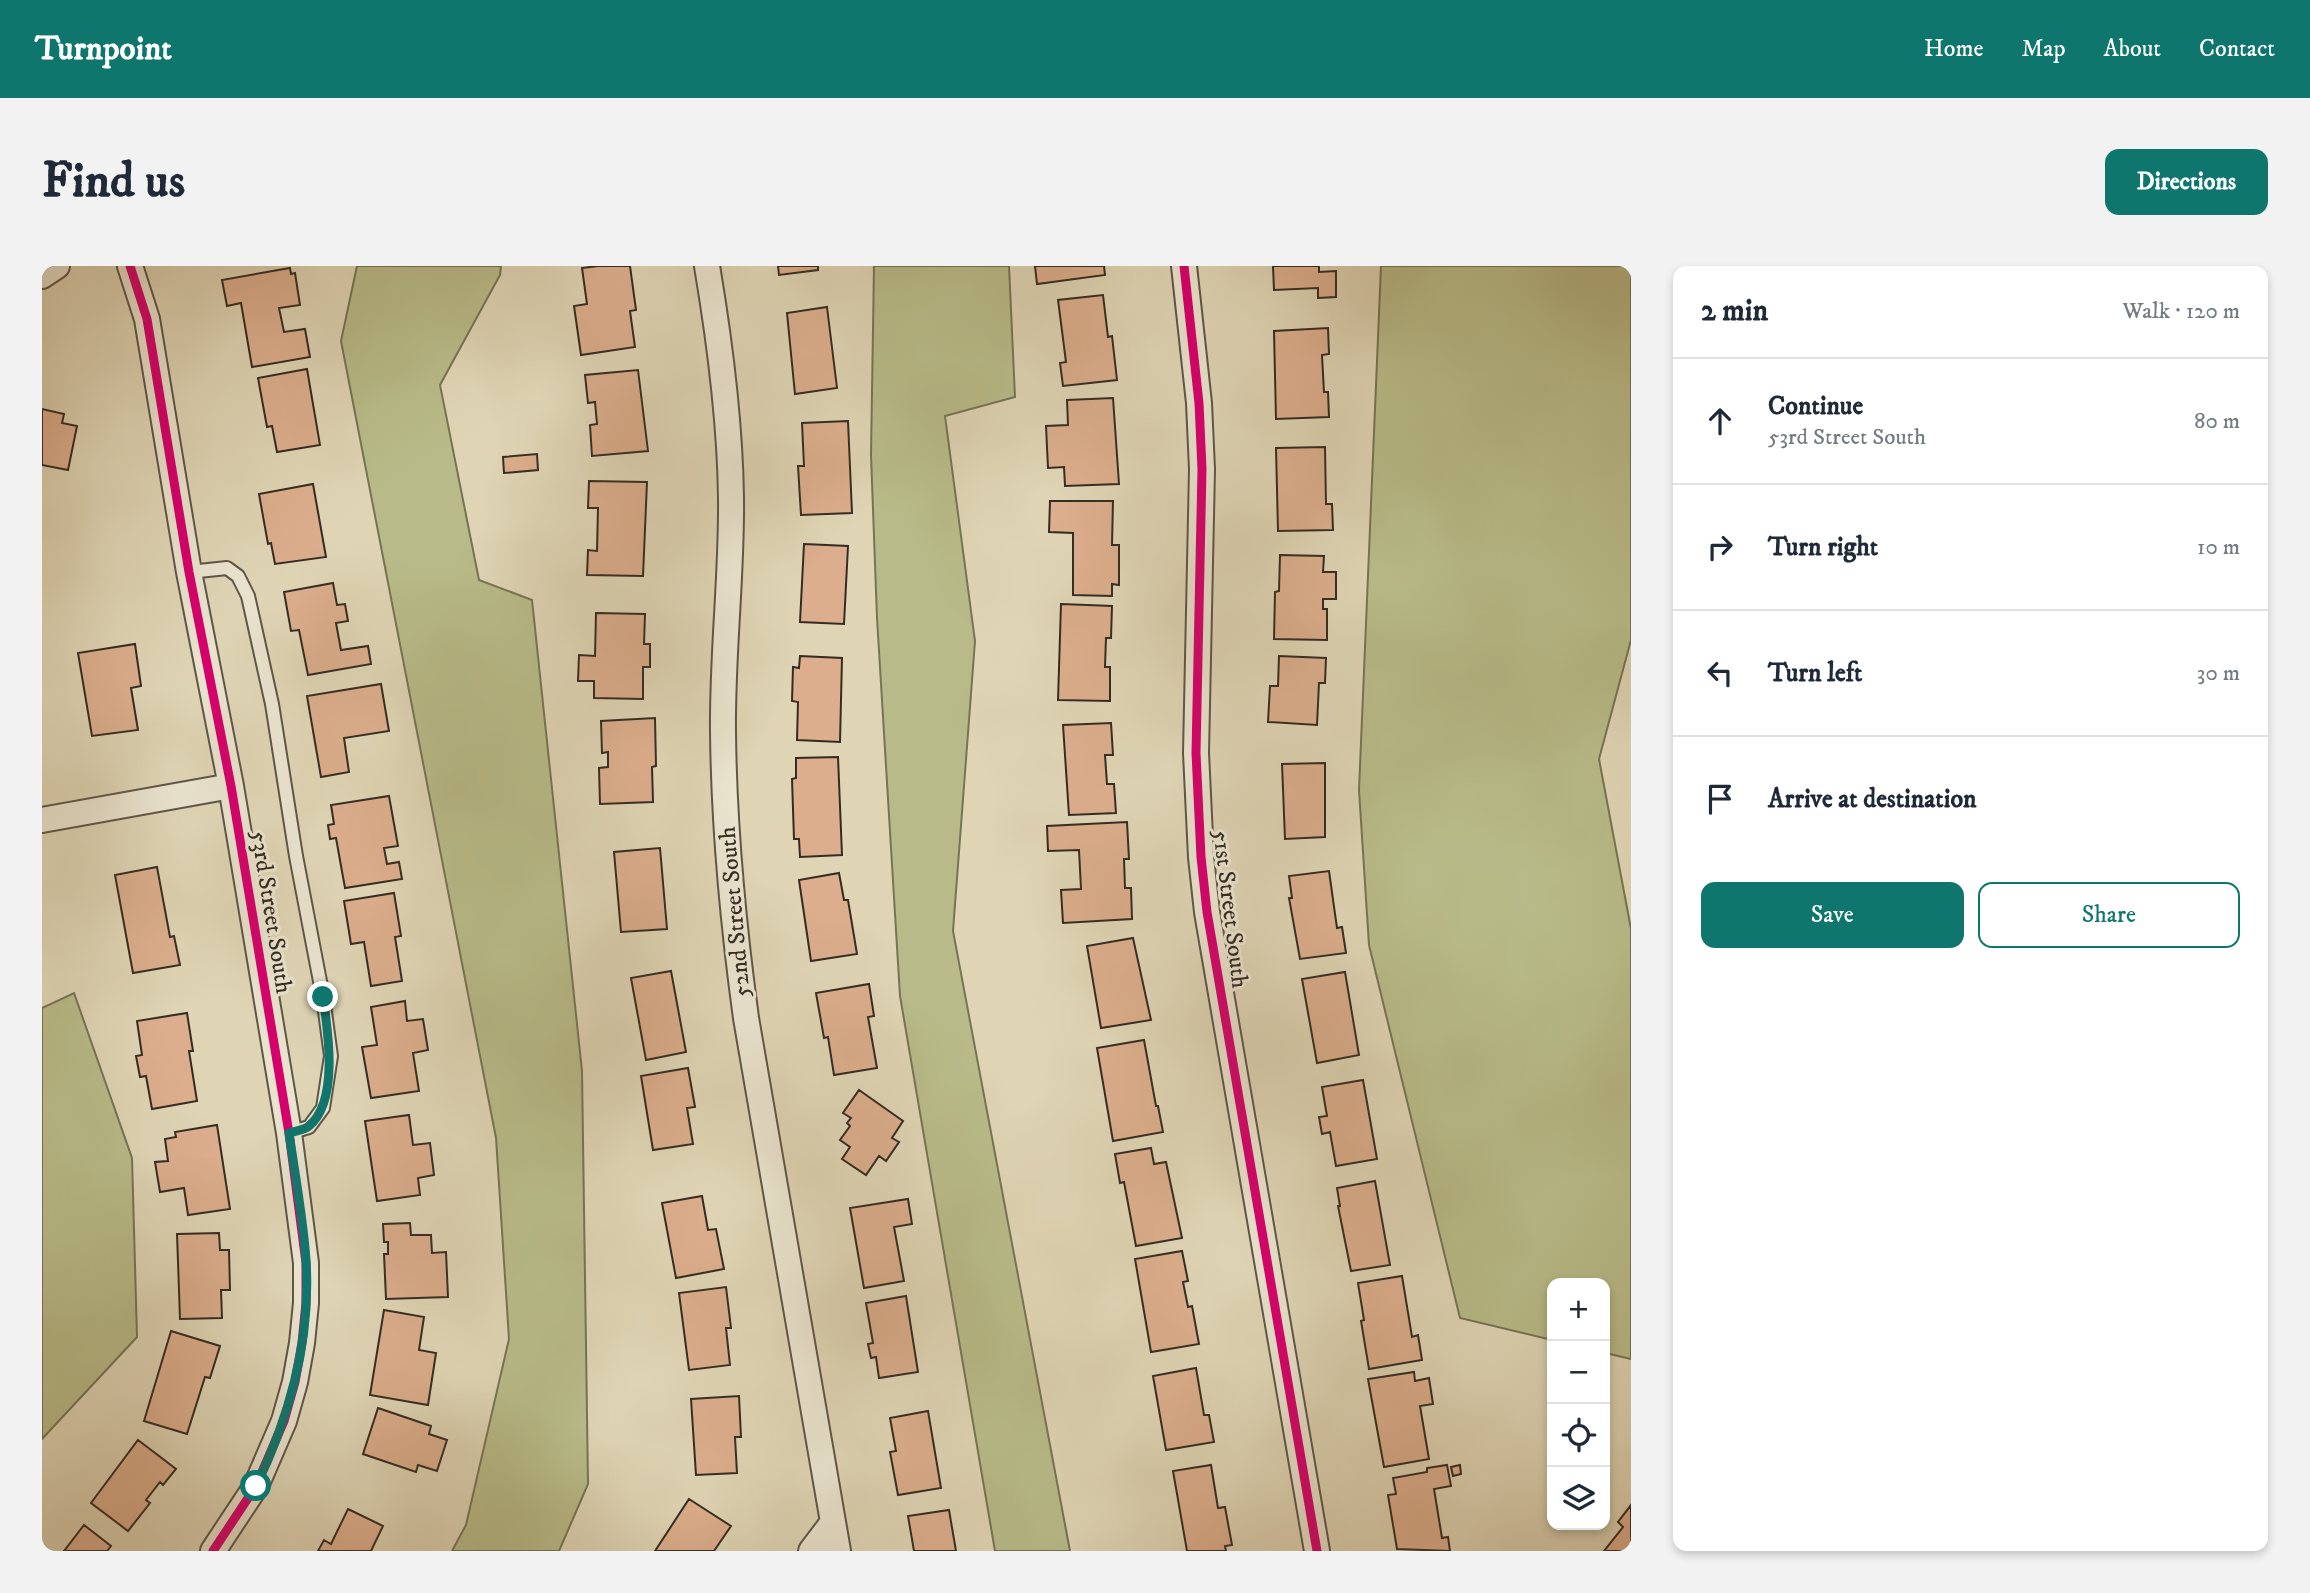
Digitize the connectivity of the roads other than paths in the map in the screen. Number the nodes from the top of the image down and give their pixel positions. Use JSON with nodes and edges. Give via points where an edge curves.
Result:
{"nodes":[{"id":1,"x":57,"y":266,"type":"edge"},
{"id":2,"x":130,"y":266,"type":"edge"},
{"id":3,"x":707,"y":266,"type":"edge"},
{"id":4,"x":1184,"y":266,"type":"edge"},
{"id":5,"x":42,"y":276,"type":"edge"},
{"id":6,"x":189,"y":572,"type":"junction"},
{"id":7,"x":230,"y":786,"type":"junction"},
{"id":8,"x":42,"y":820,"type":"edge"},
{"id":9,"x":289,"y":1133,"type":"junction"},
{"id":10,"x":833,"y":1522,"type":"junction"},
{"id":11,"x":214,"y":1551,"type":"edge"},
{"id":12,"x":811,"y":1551,"type":"edge"},
{"id":13,"x":838,"y":1551,"type":"edge"},
{"id":14,"x":1317,"y":1551,"type":"edge"}],
"edges":[{"from":1,"to":5,"type":"street"},
{"from":2,"to":6,"type":"street","name":"53rd Street South","via":[[147,319]]},
{"from":3,"to":10,"type":"street","name":"52nd Street South","via":[[729,437],[723,729],[736,946]]},
{"from":4,"to":14,"type":"street","name":"51st Street South","via":[[1202,469],[1196,753],[1207,912]]},
{"from":6,"to":7,"type":"street","name":"53rd Street South"},
{"from":6,"to":9,"type":"lane","via":[[227,568],[237,576],[248,596],[272,704],[331,1056],[323,1108],[309,1127]]},
{"from":7,"to":8,"type":"street"},
{"from":7,"to":9,"type":"street","name":"53rd Street South"},
{"from":9,"to":11,"type":"street","name":"53rd Street South","via":[[306,1263],[302,1343],[284,1421],[269,1459]]},
{"from":10,"to":12,"type":"street"},
{"from":10,"to":13,"type":"street","name":"52nd Street South"}]}
